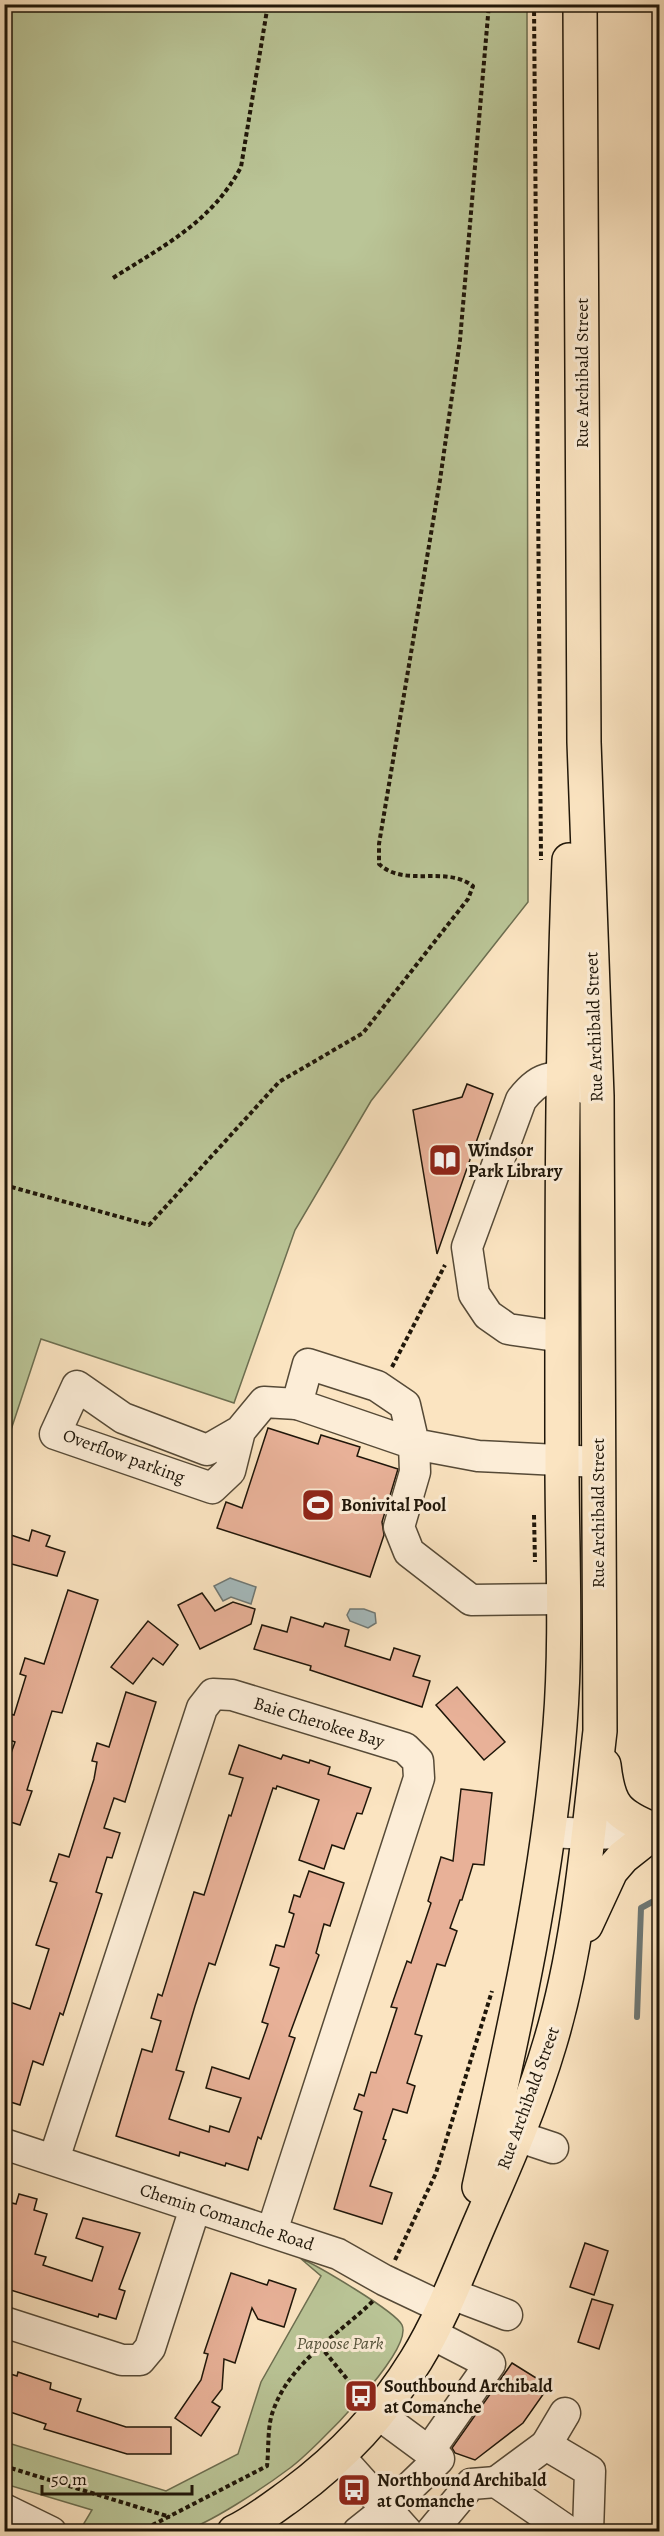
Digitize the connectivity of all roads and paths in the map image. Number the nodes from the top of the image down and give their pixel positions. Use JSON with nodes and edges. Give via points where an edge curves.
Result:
{"nodes":[{"id":1,"x":268,"y":4,"type":"edge"},
{"id":2,"x":489,"y":4,"type":"edge"},
{"id":3,"x":580,"y":4,"type":"edge"},
{"id":4,"x":113,"y":278,"type":"dead end"},
{"id":5,"x":584,"y":742,"type":"junction"},
{"id":6,"x":563,"y":1077,"type":"junction"},
{"id":7,"x":597,"y":1096,"type":"junction"},
{"id":8,"x":4,"y":1185,"type":"edge"},
{"id":9,"x":447,"y":1261,"type":"dead end"},
{"id":10,"x":563,"y":1337,"type":"junction"},
{"id":11,"x":398,"y":1360,"type":"dead end"},
{"id":12,"x":297,"y":1404,"type":"junction"},
{"id":13,"x":240,"y":1431,"type":"junction"},
{"id":14,"x":414,"y":1444,"type":"junction"},
{"id":15,"x":562,"y":1461,"type":"junction"},
{"id":16,"x":598,"y":1462,"type":"junction"},
{"id":17,"x":563,"y":1599,"type":"junction"},
{"id":18,"x":600,"y":1731,"type":"junction"},
{"id":19,"x":549,"y":1832,"type":"junction"},
{"id":20,"x":658,"y":1832,"type":"edge"},
{"id":21,"x":588,"y":1834,"type":"junction"},
{"id":22,"x":568,"y":1965,"type":"junction"},
{"id":23,"x":518,"y":2136,"type":"junction"},
{"id":24,"x":4,"y":2144,"type":"edge"},
{"id":25,"x":553,"y":2148,"type":"dead end"},
{"id":26,"x":54,"y":2159,"type":"junction"},
{"id":27,"x":195,"y":2208,"type":"junction"},
{"id":28,"x":272,"y":2231,"type":"junction"},
{"id":29,"x":463,"y":2262,"type":"junction"},
{"id":30,"x":441,"y":2311,"type":"junction"},
{"id":31,"x":507,"y":2315,"type":"dead end"},
{"id":32,"x":4,"y":2322,"type":"edge"},
{"id":33,"x":321,"y":2346,"type":"dead end"},
{"id":34,"x":370,"y":2405,"type":"junction"},
{"id":35,"x":565,"y":2413,"type":"dead end"},
{"id":36,"x":546,"y":2445,"type":"junction"},
{"id":37,"x":434,"y":2455,"type":"junction"},
{"id":38,"x":339,"y":2456,"type":"junction"},
{"id":39,"x":4,"y":2466,"type":"edge"},
{"id":40,"x":484,"y":2483,"type":"junction"},
{"id":41,"x":4,"y":2508,"type":"edge"},
{"id":42,"x":387,"y":2509,"type":"junction"},
{"id":43,"x":49,"y":2531,"type":"edge"},
{"id":44,"x":239,"y":2531,"type":"edge"},
{"id":45,"x":139,"y":2532,"type":"edge"},
{"id":46,"x":358,"y":2532,"type":"edge"},
{"id":47,"x":407,"y":2532,"type":"edge"},
{"id":48,"x":431,"y":2532,"type":"edge"},
{"id":49,"x":568,"y":2532,"type":"edge"},
{"id":50,"x":588,"y":2532,"type":"edge"}],
"edges":[{"from":1,"to":4,"type":"path","via":[[240,167],[228,191],[198,223]]},
{"from":2,"to":8,"type":"path","via":[[460,340],[379,844],[379,864],[388,872],[462,878],[473,886],[468,899],[363,1033],[279,1082],[149,1225]]},
{"from":3,"to":5,"type":"main road","name":"Rue Archibald Street"},
{"from":5,"to":6,"type":"main road","name":"Rue Archibald Street","via":[[569,836]]},
{"from":5,"to":7,"type":"main road","name":"Rue Archibald Street"},
{"from":6,"to":7,"type":"street"},
{"from":6,"to":10,"type":"main road","name":"Rue Archibald Street"},
{"from":6,"to":10,"type":"street","via":[[534,1083],[521,1100],[467,1247],[474,1294],[488,1315],[508,1329]]},
{"from":7,"to":16,"type":"main road","name":"Rue Archibald Street"},
{"from":9,"to":11,"type":"path"},
{"from":10,"to":15,"type":"main road","name":"Rue Archibald Street"},
{"from":12,"to":13,"type":"street","name":"Overflow parking","via":[[264,1402]]},
{"from":12,"to":14,"type":"street"},
{"from":12,"to":14,"type":"street","via":[[308,1364],[377,1386],[405,1405]]},
{"from":13,"to":13,"type":"street","name":"Overflow parking","via":[[230,1471],[212,1488],[55,1434],[77,1386],[123,1418],[207,1450]]},
{"from":14,"to":15,"type":"street","via":[[478,1456]]},
{"from":14,"to":17,"type":"street","via":[[415,1472],[399,1527],[409,1552],[471,1600]]},
{"from":15,"to":16,"type":"street"},
{"from":15,"to":17,"type":"main road","name":"Rue Archibald Street"},
{"from":16,"to":18,"type":"main road","name":"Rue Archibald Street"},
{"from":17,"to":19,"type":"main road","name":"Rue Archibald Street","via":[[561,1723]]},
{"from":18,"to":20,"type":"main road","via":[[612,1804],[625,1816]]},
{"from":18,"to":21,"type":"main road","name":"Rue Archibald Street"},
{"from":19,"to":21,"type":"street"},
{"from":19,"to":29,"type":"main road","name":"Rue Archibald Street","via":[[516,2023]]},
{"from":20,"to":21,"type":"street"},
{"from":20,"to":22,"type":"main road","via":[[623,1857],[611,1871]]},
{"from":21,"to":22,"type":"main road","name":"Rue Archibald Street"},
{"from":22,"to":23,"type":"main road","name":"Rue Archibald Street","via":[[550,2043]]},
{"from":23,"to":25,"type":"street"},
{"from":23,"to":29,"type":"main road","name":"Rue Archibald Street"},
{"from":24,"to":26,"type":"street","name":"Chemin Comanche Road"},
{"from":26,"to":27,"type":"street","name":"Chemin Comanche Road"},
{"from":26,"to":28,"type":"street","name":"Baie Cherokee Bay","via":[[202,1708],[213,1694],[232,1695],[405,1748],[418,1761],[419,1778]]},
{"from":27,"to":28,"type":"street","name":"Chemin Comanche Road"},
{"from":27,"to":32,"type":"street","via":[[150,2348],[140,2360],[122,2360]]},
{"from":28,"to":30,"type":"street","name":"Chemin Comanche Road","via":[[338,2254]]},
{"from":29,"to":30,"type":"main road","name":"Rue Archibald Street"},
{"from":30,"to":31,"type":"street"},
{"from":30,"to":34,"type":"main road","name":"Rue Archibald Street","via":[[416,2360]]},
{"from":30,"to":37,"type":"street","via":[[490,2364]]},
{"from":33,"to":34,"type":"path"},
{"from":34,"to":37,"type":"street"},
{"from":34,"to":38,"type":"main road","name":"Rue Archibald Street"},
{"from":35,"to":36,"type":"street"},
{"from":36,"to":40,"type":"street"},
{"from":36,"to":50,"type":"street","via":[[590,2471]]},
{"from":37,"to":40,"type":"street"},
{"from":37,"to":42,"type":"street"},
{"from":38,"to":42,"type":"street"},
{"from":38,"to":44,"type":"main road","name":"Rue Archibald Street"},
{"from":39,"to":45,"type":"path","via":[[170,2517]]},
{"from":40,"to":48,"type":"street"},
{"from":40,"to":49,"type":"street"},
{"from":41,"to":43,"type":"street"},
{"from":42,"to":46,"type":"street"},
{"from":42,"to":47,"type":"street"}]}
